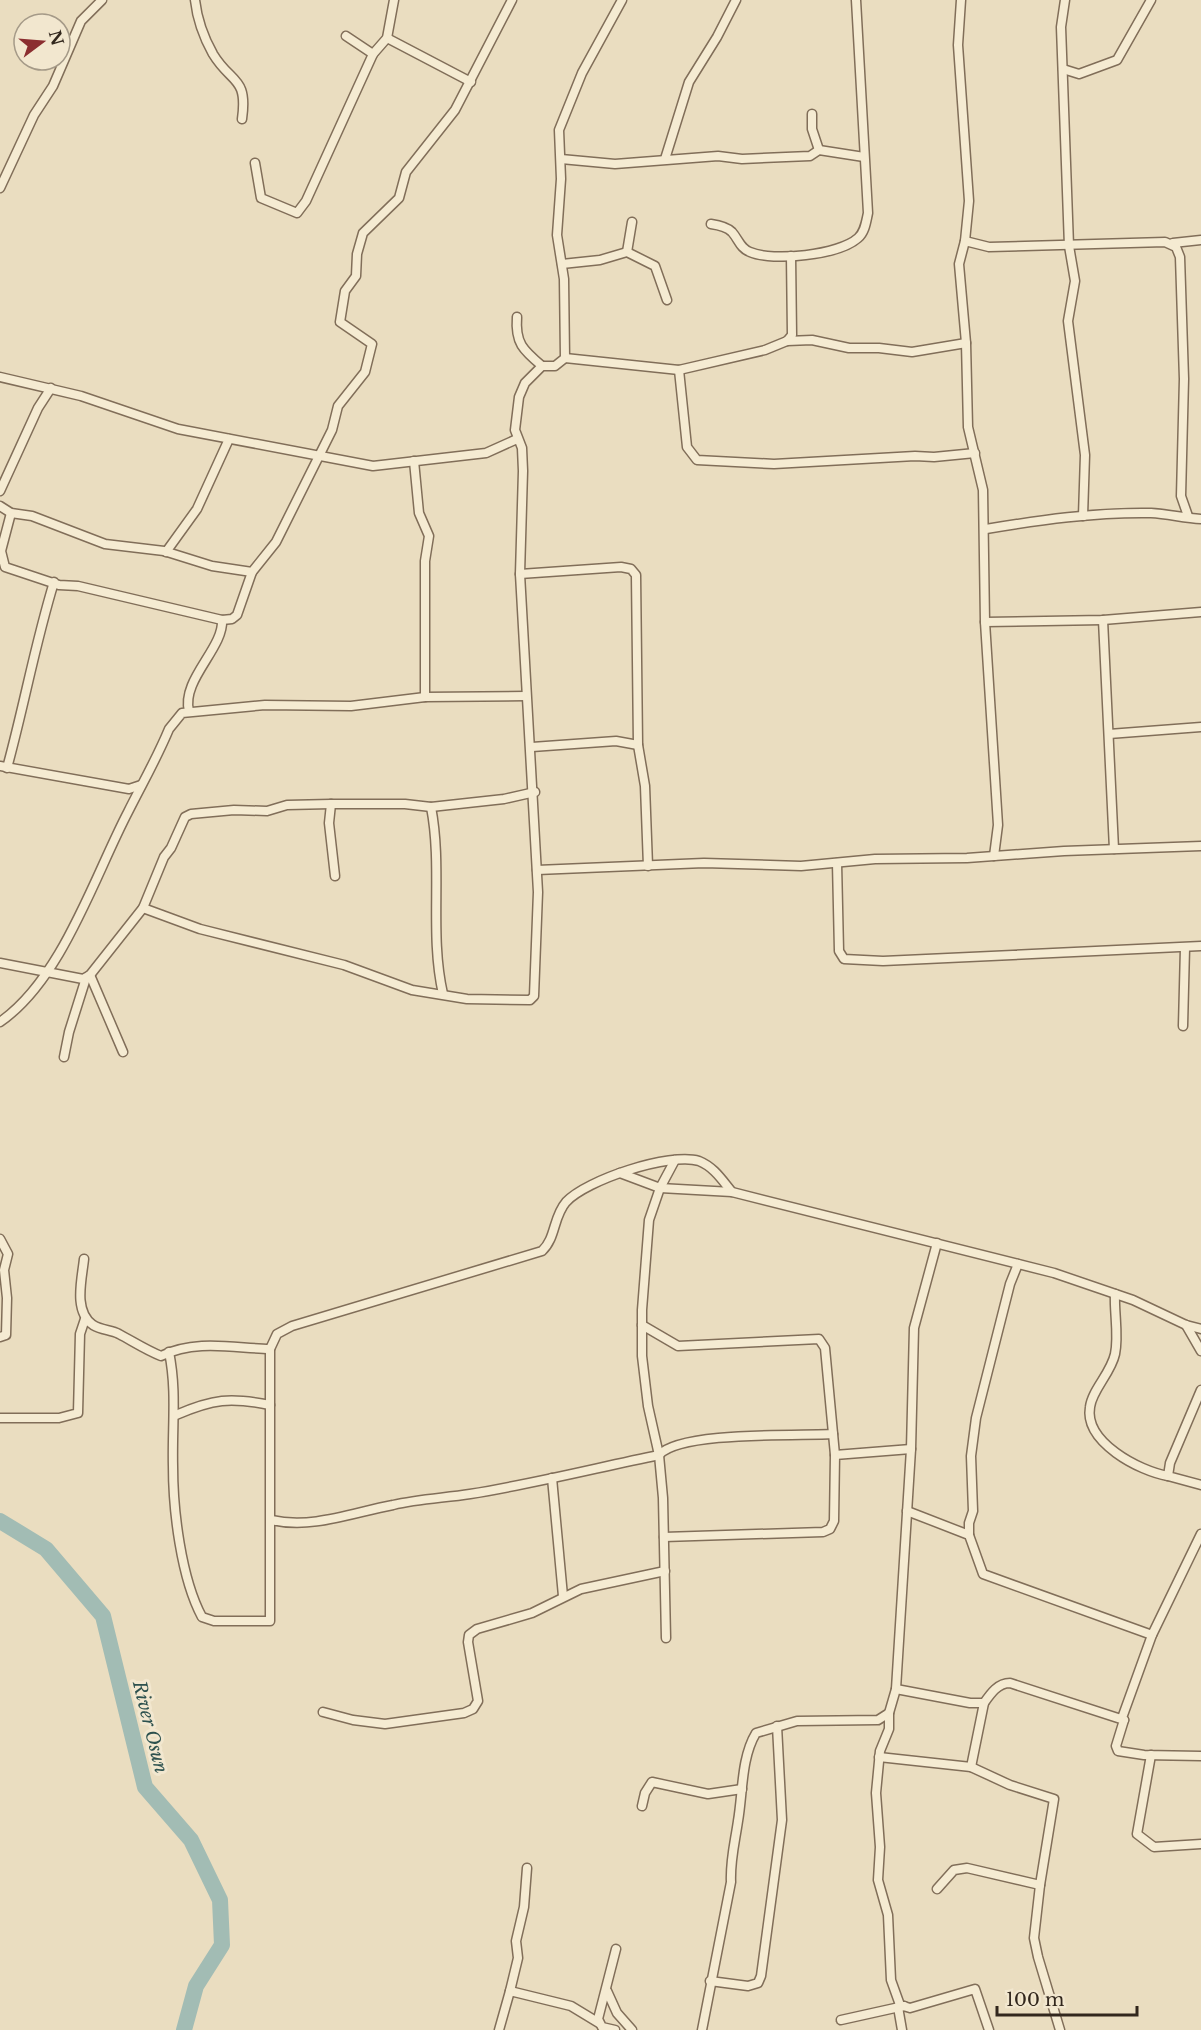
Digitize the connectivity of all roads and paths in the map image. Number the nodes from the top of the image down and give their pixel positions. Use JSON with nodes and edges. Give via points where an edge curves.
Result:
{"nodes":[{"id":1,"x":102,"y":0,"type":"edge"},
{"id":2,"x":195,"y":0,"type":"edge"},
{"id":3,"x":394,"y":0,"type":"edge"},
{"id":4,"x":512,"y":0,"type":"edge"},
{"id":5,"x":622,"y":0,"type":"edge"},
{"id":6,"x":736,"y":0,"type":"edge"},
{"id":7,"x":856,"y":0,"type":"edge"},
{"id":8,"x":961,"y":0,"type":"edge"},
{"id":9,"x":1065,"y":0,"type":"edge"},
{"id":10,"x":1151,"y":0,"type":"edge"},
{"id":11,"x":346,"y":36,"type":"dead end"},
{"id":12,"x":387,"y":38,"type":"junction"},
{"id":13,"x":373,"y":54,"type":"junction"},
{"id":14,"x":1063,"y":69,"type":"junction"},
{"id":15,"x":471,"y":82,"type":"junction"},
{"id":16,"x":812,"y":114,"type":"dead end"},
{"id":17,"x":242,"y":119,"type":"dead end"},
{"id":18,"x":819,"y":150,"type":"junction"},
{"id":19,"x":864,"y":157,"type":"junction"},
{"id":20,"x":561,"y":159,"type":"junction"},
{"id":21,"x":665,"y":159,"type":"junction"},
{"id":22,"x":255,"y":163,"type":"dead end"},
{"id":23,"x":0,"y":188,"type":"edge"},
{"id":24,"x":632,"y":222,"type":"dead end"},
{"id":25,"x":711,"y":224,"type":"dead end"},
{"id":26,"x":1201,"y":240,"type":"edge"},
{"id":27,"x":965,"y":241,"type":"junction"},
{"id":28,"x":1173,"y":243,"type":"junction"},
{"id":29,"x":1070,"y":246,"type":"junction"},
{"id":30,"x":627,"y":252,"type":"junction"},
{"id":31,"x":791,"y":256,"type":"junction"},
{"id":32,"x":562,"y":264,"type":"junction"},
{"id":33,"x":667,"y":300,"type":"dead end"},
{"id":34,"x":517,"y":317,"type":"dead end"},
{"id":35,"x":788,"y":341,"type":"junction"},
{"id":36,"x":966,"y":343,"type":"junction"},
{"id":37,"x":565,"y":358,"type":"junction"},
{"id":38,"x":542,"y":366,"type":"junction"},
{"id":39,"x":679,"y":370,"type":"junction"},
{"id":40,"x":0,"y":377,"type":"edge"},
{"id":41,"x":51,"y":388,"type":"junction"},
{"id":42,"x":229,"y":439,"type":"junction"},
{"id":43,"x":517,"y":439,"type":"junction"},
{"id":44,"x":975,"y":453,"type":"junction"},
{"id":45,"x":319,"y":457,"type":"junction"},
{"id":46,"x":414,"y":461,"type":"junction"},
{"id":47,"x":0,"y":491,"type":"edge"},
{"id":48,"x":0,"y":506,"type":"edge"},
{"id":49,"x":12,"y":513,"type":"junction"},
{"id":50,"x":1083,"y":516,"type":"junction"},
{"id":51,"x":1188,"y":516,"type":"junction"},
{"id":52,"x":1201,"y":519,"type":"edge"},
{"id":53,"x":986,"y":529,"type":"junction"},
{"id":54,"x":166,"y":552,"type":"junction"},
{"id":55,"x":2,"y":566,"type":"edge"},
{"id":56,"x":252,"y":572,"type":"junction"},
{"id":57,"x":520,"y":574,"type":"junction"},
{"id":58,"x":54,"y":582,"type":"junction"},
{"id":59,"x":1201,"y":612,"type":"edge"},
{"id":60,"x":222,"y":620,"type":"junction"},
{"id":61,"x":1103,"y":620,"type":"junction"},
{"id":62,"x":985,"y":622,"type":"junction"},
{"id":63,"x":526,"y":696,"type":"junction"},
{"id":64,"x":425,"y":697,"type":"junction"},
{"id":65,"x":189,"y":711,"type":"junction"},
{"id":66,"x":1201,"y":727,"type":"edge"},
{"id":67,"x":1109,"y":734,"type":"junction"},
{"id":68,"x":638,"y":745,"type":"junction"},
{"id":69,"x":532,"y":747,"type":"junction"},
{"id":70,"x":3,"y":767,"type":"edge"},
{"id":71,"x":141,"y":785,"type":"junction"},
{"id":72,"x":535,"y":792,"type":"junction"},
{"id":73,"x":331,"y":804,"type":"junction"},
{"id":74,"x":430,"y":807,"type":"junction"},
{"id":75,"x":1201,"y":846,"type":"edge"},
{"id":76,"x":1114,"y":849,"type":"junction"},
{"id":77,"x":994,"y":856,"type":"junction"},
{"id":78,"x":837,"y":863,"type":"junction"},
{"id":79,"x":648,"y":866,"type":"junction"},
{"id":80,"x":537,"y":870,"type":"junction"},
{"id":81,"x":335,"y":876,"type":"dead end"},
{"id":82,"x":143,"y":908,"type":"junction"},
{"id":83,"x":1201,"y":946,"type":"edge"},
{"id":84,"x":1185,"y":948,"type":"junction"},
{"id":85,"x":0,"y":963,"type":"edge"},
{"id":86,"x":45,"y":974,"type":"junction"},
{"id":87,"x":88,"y":977,"type":"junction"},
{"id":88,"x":443,"y":994,"type":"junction"},
{"id":89,"x":0,"y":1022,"type":"edge"},
{"id":90,"x":1183,"y":1026,"type":"dead end"},
{"id":91,"x":123,"y":1052,"type":"dead end"},
{"id":92,"x":64,"y":1057,"type":"dead end"},
{"id":93,"x":675,"y":1160,"type":"junction"},
{"id":94,"x":620,"y":1173,"type":"junction"},
{"id":95,"x":660,"y":1188,"type":"junction"},
{"id":96,"x":732,"y":1192,"type":"junction"},
{"id":97,"x":0,"y":1239,"type":"edge"},
{"id":98,"x":937,"y":1243,"type":"junction"},
{"id":99,"x":84,"y":1259,"type":"dead end"},
{"id":100,"x":1018,"y":1264,"type":"junction"},
{"id":101,"x":1115,"y":1294,"type":"junction"},
{"id":102,"x":85,"y":1319,"type":"junction"},
{"id":103,"x":642,"y":1325,"type":"junction"},
{"id":104,"x":1186,"y":1325,"type":"junction"},
{"id":105,"x":1201,"y":1329,"type":"edge"},
{"id":106,"x":0,"y":1337,"type":"edge"},
{"id":107,"x":270,"y":1349,"type":"junction"},
{"id":108,"x":1201,"y":1351,"type":"edge"},
{"id":109,"x":169,"y":1352,"type":"junction"},
{"id":110,"x":1201,"y":1390,"type":"edge"},
{"id":111,"x":270,"y":1405,"type":"junction"},
{"id":112,"x":176,"y":1416,"type":"junction"},
{"id":113,"x":0,"y":1418,"type":"edge"},
{"id":114,"x":833,"y":1434,"type":"junction"},
{"id":115,"x":911,"y":1449,"type":"junction"},
{"id":116,"x":659,"y":1455,"type":"junction"},
{"id":117,"x":835,"y":1455,"type":"junction"},
{"id":118,"x":1168,"y":1476,"type":"junction"},
{"id":119,"x":552,"y":1478,"type":"junction"},
{"id":120,"x":1201,"y":1485,"type":"edge"},
{"id":121,"x":907,"y":1511,"type":"junction"},
{"id":122,"x":271,"y":1520,"type":"junction"},
{"id":123,"x":1201,"y":1534,"type":"edge"},
{"id":124,"x":969,"y":1535,"type":"junction"},
{"id":125,"x":664,"y":1537,"type":"junction"},
{"id":126,"x":665,"y":1571,"type":"junction"},
{"id":127,"x":563,"y":1596,"type":"junction"},
{"id":128,"x":1152,"y":1635,"type":"junction"},
{"id":129,"x":666,"y":1638,"type":"dead end"},
{"id":130,"x":896,"y":1689,"type":"junction"},
{"id":131,"x":984,"y":1703,"type":"junction"},
{"id":132,"x":323,"y":1712,"type":"dead end"},
{"id":133,"x":889,"y":1713,"type":"junction"},
{"id":134,"x":1124,"y":1720,"type":"junction"},
{"id":135,"x":777,"y":1726,"type":"junction"},
{"id":136,"x":1151,"y":1755,"type":"junction"},
{"id":137,"x":1201,"y":1756,"type":"edge"},
{"id":138,"x":879,"y":1757,"type":"junction"},
{"id":139,"x":971,"y":1767,"type":"junction"},
{"id":140,"x":742,"y":1789,"type":"junction"},
{"id":141,"x":642,"y":1806,"type":"dead end"},
{"id":142,"x":1201,"y":1844,"type":"edge"},
{"id":143,"x":1201,"y":1852,"type":"edge"},
{"id":144,"x":527,"y":1868,"type":"dead end"},
{"id":145,"x":1040,"y":1885,"type":"junction"},
{"id":146,"x":937,"y":1889,"type":"dead end"},
{"id":147,"x":616,"y":1948,"type":"dead end"},
{"id":148,"x":710,"y":1981,"type":"junction"},
{"id":149,"x":510,"y":1991,"type":"junction"},
{"id":150,"x":607,"y":1991,"type":"junction"},
{"id":151,"x":901,"y":2007,"type":"junction"},
{"id":152,"x":841,"y":2020,"type":"dead end"},
{"id":153,"x":600,"y":2027,"type":"edge"},
{"id":154,"x":499,"y":2030,"type":"edge"},
{"id":155,"x":615,"y":2030,"type":"edge"},
{"id":156,"x":632,"y":2030,"type":"edge"},
{"id":157,"x":702,"y":2030,"type":"edge"},
{"id":158,"x":902,"y":2030,"type":"edge"},
{"id":159,"x":989,"y":2030,"type":"edge"},
{"id":160,"x":1060,"y":2030,"type":"edge"}],
"edges":[{"from":1,"to":23,"type":"street","via":[[81,21],[53,86],[34,115]]},
{"from":2,"to":17,"type":"street","via":[[213,53],[244,92]]},
{"from":3,"to":12,"type":"street"},
{"from":4,"to":15,"type":"street"},
{"from":5,"to":20,"type":"street","via":[[582,73],[560,124]]},
{"from":6,"to":21,"type":"street","via":[[689,82]]},
{"from":7,"to":19,"type":"street"},
{"from":8,"to":27,"type":"street","via":[[958,45],[969,201]]},
{"from":9,"to":14,"type":"street"},
{"from":10,"to":14,"type":"street","via":[[1117,60],[1079,74]]},
{"from":11,"to":13,"type":"street"},
{"from":12,"to":13,"type":"street"},
{"from":12,"to":15,"type":"street"},
{"from":13,"to":22,"type":"street","via":[[297,213],[261,198]]},
{"from":14,"to":29,"type":"street"},
{"from":15,"to":45,"type":"street","via":[[455,110],[406,172],[399,198],[363,233],[356,276],[345,291],[340,322],[372,344],[365,372],[338,406]]},
{"from":16,"to":18,"type":"street"},
{"from":18,"to":19,"type":"street"},
{"from":18,"to":21,"type":"street","via":[[810,156]]},
{"from":19,"to":31,"type":"street","via":[[868,213],[865,229],[849,244]]},
{"from":20,"to":21,"type":"street","via":[[615,164]]},
{"from":20,"to":32,"type":"street","via":[[557,235]]},
{"from":24,"to":30,"type":"street"},
{"from":25,"to":31,"type":"street","via":[[732,231],[741,247],[752,253]]},
{"from":26,"to":28,"type":"street"},
{"from":27,"to":29,"type":"street","via":[[990,247]]},
{"from":27,"to":36,"type":"street","via":[[959,264]]},
{"from":28,"to":29,"type":"street"},
{"from":28,"to":51,"type":"street","via":[[1180,257],[1184,379],[1181,496]]},
{"from":29,"to":50,"type":"street","via":[[1075,281],[1068,321],[1085,455]]},
{"from":30,"to":32,"type":"street"},
{"from":30,"to":33,"type":"street","via":[[655,266]]},
{"from":31,"to":35,"type":"street","via":[[792,335]]},
{"from":32,"to":37,"type":"street"},
{"from":34,"to":38,"type":"street","via":[[516,336]]},
{"from":35,"to":36,"type":"street","via":[[812,340],[849,348],[912,352]]},
{"from":35,"to":39,"type":"street"},
{"from":36,"to":44,"type":"street","via":[[968,428]]},
{"from":37,"to":38,"type":"street","via":[[555,366]]},
{"from":37,"to":39,"type":"street"},
{"from":38,"to":43,"type":"street","via":[[525,383],[519,397]]},
{"from":39,"to":44,"type":"street","via":[[687,447],[697,460],[774,464]]},
{"from":40,"to":41,"type":"street"},
{"from":41,"to":42,"type":"street","via":[[178,429]]},
{"from":41,"to":47,"type":"street"},
{"from":42,"to":45,"type":"street"},
{"from":42,"to":54,"type":"street","via":[[197,509]]},
{"from":43,"to":46,"type":"street","via":[[486,453]]},
{"from":43,"to":57,"type":"street","via":[[522,448],[523,471]]},
{"from":44,"to":53,"type":"street"},
{"from":45,"to":46,"type":"street","via":[[373,466]]},
{"from":45,"to":56,"type":"street","via":[[276,542]]},
{"from":46,"to":64,"type":"street","via":[[419,513],[429,536],[424,561]]},
{"from":48,"to":49,"type":"street"},
{"from":49,"to":54,"type":"street","via":[[32,516],[105,544]]},
{"from":49,"to":55,"type":"street","via":[[1,551]]},
{"from":50,"to":51,"type":"street"},
{"from":50,"to":53,"type":"street","via":[[1038,519]]},
{"from":51,"to":52,"type":"street"},
{"from":53,"to":62,"type":"street"},
{"from":54,"to":56,"type":"street","via":[[212,566]]},
{"from":55,"to":58,"type":"street"},
{"from":56,"to":60,"type":"street","via":[[237,615]]},
{"from":57,"to":63,"type":"street"},
{"from":57,"to":68,"type":"street","via":[[621,567],[634,572]]},
{"from":58,"to":60,"type":"street"},
{"from":58,"to":70,"type":"street","via":[[36,643],[31,679]]},
{"from":59,"to":61,"type":"street"},
{"from":60,"to":65,"type":"street","via":[[218,640],[189,696]]},
{"from":61,"to":62,"type":"street"},
{"from":61,"to":67,"type":"street"},
{"from":62,"to":77,"type":"street","via":[[998,825]]},
{"from":63,"to":64,"type":"street"},
{"from":63,"to":69,"type":"street"},
{"from":64,"to":65,"type":"street","via":[[351,706],[290,704]]},
{"from":65,"to":71,"type":"street","via":[[182,713],[169,729]]},
{"from":66,"to":67,"type":"street"},
{"from":67,"to":76,"type":"street"},
{"from":68,"to":69,"type":"street","via":[[616,741]]},
{"from":68,"to":79,"type":"street","via":[[645,786]]},
{"from":69,"to":72,"type":"street"},
{"from":70,"to":71,"type":"street","via":[[129,789]]},
{"from":71,"to":86,"type":"street","via":[[91,885],[82,912]]},
{"from":72,"to":74,"type":"street"},
{"from":72,"to":80,"type":"street"},
{"from":73,"to":74,"type":"street"},
{"from":73,"to":81,"type":"street","via":[[329,823]]},
{"from":73,"to":82,"type":"street","via":[[185,817]]},
{"from":74,"to":88,"type":"street","via":[[437,876],[438,974]]},
{"from":75,"to":76,"type":"street"},
{"from":76,"to":77,"type":"street"},
{"from":77,"to":78,"type":"street"},
{"from":78,"to":79,"type":"street"},
{"from":78,"to":84,"type":"street","via":[[839,951],[844,959],[883,961]]},
{"from":79,"to":80,"type":"street"},
{"from":80,"to":88,"type":"street","via":[[539,920],[534,996],[530,1000],[504,1001]]},
{"from":82,"to":87,"type":"street"},
{"from":82,"to":88,"type":"street","via":[[234,939],[344,965],[412,990]]},
{"from":83,"to":84,"type":"street"},
{"from":84,"to":90,"type":"street"},
{"from":85,"to":86,"type":"street"},
{"from":86,"to":87,"type":"street"},
{"from":86,"to":89,"type":"street","via":[[28,997]]},
{"from":87,"to":91,"type":"street"},
{"from":87,"to":92,"type":"street"},
{"from":93,"to":94,"type":"street"},
{"from":93,"to":95,"type":"street"},
{"from":93,"to":96,"type":"street","via":[[696,1160],[711,1166]]},
{"from":94,"to":95,"type":"street"},
{"from":94,"to":107,"type":"street","via":[[576,1192],[556,1214],[542,1251],[292,1326],[277,1334]]},
{"from":95,"to":96,"type":"street"},
{"from":95,"to":103,"type":"street","via":[[649,1220]]},
{"from":96,"to":98,"type":"street"},
{"from":97,"to":106,"type":"street","via":[[8,1254],[3,1270],[6,1335]]},
{"from":98,"to":100,"type":"street"},
{"from":98,"to":115,"type":"street","via":[[914,1328]]},
{"from":99,"to":102,"type":"street","via":[[81,1302]]},
{"from":100,"to":101,"type":"street"},
{"from":100,"to":124,"type":"street","via":[[976,1418]]},
{"from":101,"to":104,"type":"street"},
{"from":101,"to":118,"type":"street","via":[[1116,1350],[1112,1366],[1090,1405],[1090,1424],[1093,1433],[1130,1462]]},
{"from":102,"to":109,"type":"street","via":[[138,1347],[161,1356]]},
{"from":102,"to":113,"type":"street","via":[[80,1334],[78,1413],[59,1418]]},
{"from":103,"to":114,"type":"street","via":[[678,1346],[819,1339],[825,1348]]},
{"from":103,"to":116,"type":"street","via":[[648,1406]]},
{"from":104,"to":105,"type":"street"},
{"from":104,"to":108,"type":"street"},
{"from":107,"to":109,"type":"street","via":[[201,1344]]},
{"from":107,"to":111,"type":"street"},
{"from":109,"to":112,"type":"street"},
{"from":110,"to":118,"type":"street"},
{"from":111,"to":112,"type":"street","via":[[237,1399],[202,1404]]},
{"from":111,"to":122,"type":"street"},
{"from":112,"to":122,"type":"street","via":[[176,1511],[192,1598],[202,1617],[214,1621],[270,1620]]},
{"from":114,"to":116,"type":"street","via":[[716,1437],[668,1446]]},
{"from":114,"to":117,"type":"street"},
{"from":115,"to":117,"type":"street"},
{"from":115,"to":121,"type":"street"},
{"from":116,"to":119,"type":"street"},
{"from":116,"to":125,"type":"street"},
{"from":117,"to":125,"type":"street","via":[[834,1521],[830,1529]]},
{"from":118,"to":120,"type":"street"},
{"from":119,"to":122,"type":"street","via":[[393,1504],[309,1524]]},
{"from":119,"to":127,"type":"street"},
{"from":121,"to":124,"type":"street"},
{"from":121,"to":130,"type":"street"},
{"from":123,"to":128,"type":"street"},
{"from":124,"to":128,"type":"street","via":[[983,1574]]},
{"from":125,"to":126,"type":"street"},
{"from":126,"to":127,"type":"street"},
{"from":126,"to":129,"type":"street"},
{"from":127,"to":132,"type":"street","via":[[532,1613],[477,1629],[469,1635],[478,1701],[473,1709],[385,1724]]},
{"from":128,"to":134,"type":"street"},
{"from":130,"to":131,"type":"street"},
{"from":130,"to":133,"type":"street"},
{"from":131,"to":134,"type":"street","via":[[1003,1683],[1010,1683]]},
{"from":131,"to":139,"type":"street"},
{"from":133,"to":135,"type":"street","via":[[878,1720],[797,1721]]},
{"from":133,"to":138,"type":"street","via":[[889,1729]]},
{"from":134,"to":136,"type":"street","via":[[1118,1751]]},
{"from":135,"to":140,"type":"street","via":[[756,1733],[750,1743]]},
{"from":135,"to":148,"type":"street","via":[[782,1820],[761,1976],[758,1983],[748,1986]]},
{"from":136,"to":137,"type":"street"},
{"from":136,"to":142,"type":"street","via":[[1137,1834],[1154,1847]]},
{"from":138,"to":139,"type":"street"},
{"from":138,"to":151,"type":"street","via":[[878,1880],[888,1915],[891,1980]]},
{"from":139,"to":145,"type":"street","via":[[1054,1799]]},
{"from":140,"to":141,"type":"street","via":[[708,1794],[652,1782]]},
{"from":140,"to":148,"type":"street","via":[[730,1882]]},
{"from":142,"to":143,"type":"street"},
{"from":144,"to":149,"type":"street","via":[[516,1941],[518,1958]]},
{"from":145,"to":146,"type":"street","via":[[967,1868],[954,1870]]},
{"from":145,"to":160,"type":"street","via":[[1035,1938]]},
{"from":147,"to":150,"type":"street"},
{"from":148,"to":157,"type":"street"},
{"from":149,"to":153,"type":"street","via":[[571,2007]]},
{"from":149,"to":154,"type":"street"},
{"from":150,"to":153,"type":"street"},
{"from":150,"to":156,"type":"street","via":[[617,2013]]},
{"from":151,"to":152,"type":"street"},
{"from":151,"to":158,"type":"street"},
{"from":151,"to":159,"type":"street","via":[[924,2005],[975,1989]]},
{"from":153,"to":155,"type":"street"}]}
